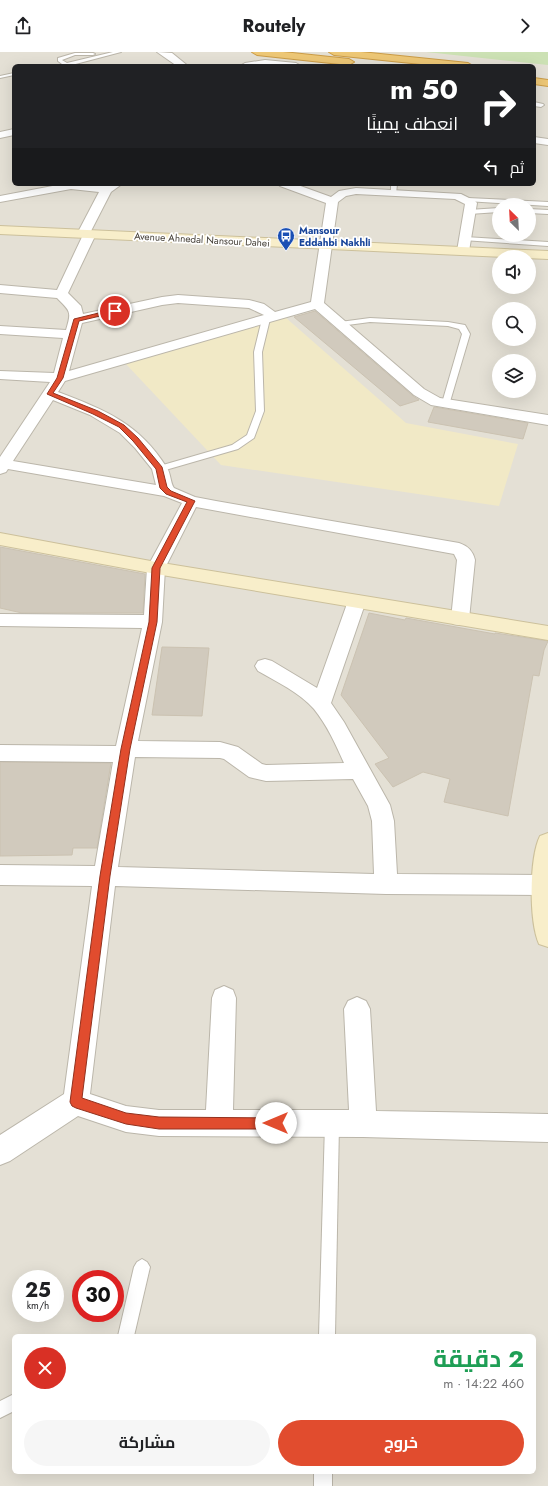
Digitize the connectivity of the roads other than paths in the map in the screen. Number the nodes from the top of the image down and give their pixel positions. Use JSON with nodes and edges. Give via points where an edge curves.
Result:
{"nodes":[{"id":1,"x":119,"y":52,"type":"edge"},
{"id":2,"x":162,"y":52,"type":"edge"},
{"id":3,"x":257,"y":52,"type":"edge"},
{"id":4,"x":334,"y":52,"type":"edge"},
{"id":5,"x":102,"y":57,"type":"junction"},
{"id":6,"x":62,"y":64,"type":"edge"},
{"id":7,"x":68,"y":64,"type":"edge"},
{"id":8,"x":180,"y":64,"type":"edge"},
{"id":9,"x":258,"y":64,"type":"edge"},
{"id":10,"x":275,"y":64,"type":"edge"},
{"id":11,"x":370,"y":64,"type":"edge"},
{"id":12,"x":449,"y":64,"type":"edge"},
{"id":13,"x":536,"y":73,"type":"edge"},
{"id":14,"x":12,"y":74,"type":"edge"},
{"id":15,"x":548,"y":74,"type":"edge"},
{"id":16,"x":0,"y":77,"type":"edge"},
{"id":17,"x":536,"y":81,"type":"edge"},
{"id":18,"x":548,"y":83,"type":"edge"},
{"id":19,"x":536,"y":104,"type":"edge"},
{"id":20,"x":541,"y":104,"type":"dead end"},
{"id":21,"x":12,"y":132,"type":"edge"},
{"id":22,"x":0,"y":135,"type":"edge"},
{"id":23,"x":536,"y":140,"type":"edge"},
{"id":24,"x":548,"y":142,"type":"edge"},
{"id":25,"x":76,"y":186,"type":"edge"},
{"id":26,"x":97,"y":186,"type":"edge"},
{"id":27,"x":290,"y":186,"type":"edge"},
{"id":28,"x":111,"y":187,"type":"edge"},
{"id":29,"x":394,"y":188,"type":"edge"},
{"id":30,"x":0,"y":199,"type":"edge"},
{"id":31,"x":332,"y":201,"type":"junction"},
{"id":32,"x":548,"y":204,"type":"edge"},
{"id":33,"x":468,"y":206,"type":"junction"},
{"id":34,"x":492,"y":209,"type":"edge"},
{"id":35,"x":536,"y":211,"type":"edge"},
{"id":36,"x":548,"y":212,"type":"edge"},
{"id":37,"x":0,"y":230,"type":"edge"},
{"id":38,"x":86,"y":234,"type":"junction"},
{"id":39,"x":548,"y":244,"type":"edge"},
{"id":40,"x":327,"y":245,"type":"junction"},
{"id":41,"x":464,"y":245,"type":"junction"},
{"id":42,"x":548,"y":255,"type":"edge"},
{"id":43,"x":0,"y":289,"type":"edge"},
{"id":44,"x":61,"y":294,"type":"junction"},
{"id":45,"x":317,"y":304,"type":"junction"},
{"id":46,"x":269,"y":318,"type":"junction"},
{"id":47,"x":76,"y":320,"type":"junction"},
{"id":48,"x":340,"y":324,"type":"junction"},
{"id":49,"x":0,"y":330,"type":"edge"},
{"id":50,"x":71,"y":334,"type":"junction"},
{"id":51,"x":0,"y":375,"type":"edge"},
{"id":52,"x":60,"y":378,"type":"junction"},
{"id":53,"x":50,"y":394,"type":"junction"},
{"id":54,"x":446,"y":404,"type":"junction"},
{"id":55,"x":548,"y":420,"type":"edge"},
{"id":56,"x":1,"y":465,"type":"edge"},
{"id":57,"x":159,"y":469,"type":"junction"},
{"id":58,"x":168,"y":492,"type":"junction"},
{"id":59,"x":191,"y":501,"type":"junction"},
{"id":60,"x":0,"y":539,"type":"edge"},
{"id":61,"x":156,"y":568,"type":"junction"},
{"id":62,"x":357,"y":601,"type":"junction"},
{"id":63,"x":460,"y":619,"type":"junction"},
{"id":64,"x":0,"y":620,"type":"edge"},
{"id":65,"x":153,"y":622,"type":"junction"},
{"id":66,"x":548,"y":633,"type":"edge"},
{"id":67,"x":265,"y":666,"type":"dead end"},
{"id":68,"x":321,"y":704,"type":"junction"},
{"id":69,"x":125,"y":752,"type":"junction"},
{"id":70,"x":0,"y":753,"type":"edge"},
{"id":71,"x":359,"y":771,"type":"junction"},
{"id":72,"x":548,"y":842,"type":"edge"},
{"id":73,"x":0,"y":875,"type":"edge"},
{"id":74,"x":105,"y":876,"type":"junction"},
{"id":75,"x":386,"y":884,"type":"junction"},
{"id":76,"x":543,"y":885,"type":"junction"},
{"id":77,"x":548,"y":936,"type":"edge"},
{"id":78,"x":224,"y":998,"type":"dead end"},
{"id":79,"x":357,"y":1009,"type":"dead end"},
{"id":80,"x":76,"y":1102,"type":"junction"},
{"id":81,"x":220,"y":1123,"type":"junction"},
{"id":82,"x":332,"y":1124,"type":"junction"},
{"id":83,"x":363,"y":1124,"type":"junction"},
{"id":84,"x":548,"y":1128,"type":"edge"},
{"id":85,"x":0,"y":1151,"type":"edge"},
{"id":86,"x":142,"y":1267,"type":"dead end"},
{"id":87,"x":126,"y":1334,"type":"edge"},
{"id":88,"x":327,"y":1334,"type":"edge"},
{"id":89,"x":12,"y":1403,"type":"edge"},
{"id":90,"x":0,"y":1410,"type":"edge"},
{"id":91,"x":323,"y":1474,"type":"edge"},
{"id":92,"x":323,"y":1486,"type":"edge"}],
"edges":[{"from":1,"to":5,"type":"lane"},
{"from":2,"to":8,"type":"street","via":[[169,54]]},
{"from":3,"to":11,"type":"highway"},
{"from":4,"to":12,"type":"highway"},
{"from":5,"to":6,"type":"lane","via":[[75,54],[60,59]]},
{"from":5,"to":7,"type":"lane"},
{"from":9,"to":10,"type":"street"},
{"from":13,"to":15,"type":"highway"},
{"from":14,"to":16,"type":"lane"},
{"from":17,"to":18,"type":"highway"},
{"from":19,"to":20,"type":"lane"},
{"from":21,"to":22,"type":"street"},
{"from":23,"to":24,"type":"street"},
{"from":25,"to":30,"type":"street"},
{"from":26,"to":28,"type":"street"},
{"from":27,"to":31,"type":"street"},
{"from":28,"to":38,"type":"street"},
{"from":29,"to":31,"type":"street","via":[[347,192]]},
{"from":29,"to":33,"type":"street","via":[[457,196]]},
{"from":31,"to":40,"type":"street"},
{"from":32,"to":33,"type":"lane"},
{"from":33,"to":34,"type":"lane"},
{"from":33,"to":41,"type":"street"},
{"from":35,"to":36,"type":"lane"},
{"from":37,"to":38,"type":"street","name":"Avenue Ahnedal Nansour Dahei"},
{"from":38,"to":40,"type":"street","name":"Avenue Ahnedal Nansour Dahei"},
{"from":38,"to":44,"type":"street"},
{"from":39,"to":41,"type":"lane"},
{"from":40,"to":41,"type":"street","name":"Avenue Ahnedal Nansour Dahei"},
{"from":40,"to":45,"type":"street"},
{"from":41,"to":42,"type":"street","name":"Avenue Ahnedal Nansour Dahei"},
{"from":43,"to":44,"type":"street"},
{"from":44,"to":47,"type":"street","via":[[76,309]]},
{"from":45,"to":46,"type":"street"},
{"from":45,"to":48,"type":"street"},
{"from":46,"to":47,"type":"street","via":[[267,310],[249,304],[178,300],[155,302]]},
{"from":46,"to":52,"type":"street"},
{"from":46,"to":57,"type":"lane","via":[[258,352],[260,411],[251,436],[235,447]]},
{"from":47,"to":50,"type":"street"},
{"from":48,"to":54,"type":"street","via":[[419,392],[436,402]]},
{"from":48,"to":54,"type":"lane","via":[[370,320],[448,324],[462,328],[466,334]]},
{"from":49,"to":50,"type":"street"},
{"from":50,"to":52,"type":"street"},
{"from":51,"to":52,"type":"street"},
{"from":52,"to":53,"type":"street"},
{"from":53,"to":56,"type":"street"},
{"from":53,"to":57,"type":"street","via":[[121,426]]},
{"from":54,"to":55,"type":"street"},
{"from":56,"to":58,"type":"street"},
{"from":57,"to":58,"type":"street","via":[[164,488]]},
{"from":58,"to":59,"type":"street"},
{"from":59,"to":61,"type":"street"},
{"from":59,"to":63,"type":"street","via":[[458,549],[465,555],[466,560]]},
{"from":60,"to":61,"type":"street"},
{"from":61,"to":62,"type":"street"},
{"from":61,"to":65,"type":"street"},
{"from":62,"to":63,"type":"street"},
{"from":62,"to":68,"type":"street"},
{"from":63,"to":66,"type":"street"},
{"from":64,"to":65,"type":"street"},
{"from":65,"to":69,"type":"street"},
{"from":67,"to":68,"type":"street","via":[[304,690]]},
{"from":68,"to":71,"type":"street"},
{"from":69,"to":70,"type":"street"},
{"from":69,"to":71,"type":"street","via":[[220,750],[231,753],[256,771],[266,773]]},
{"from":69,"to":74,"type":"street"},
{"from":71,"to":75,"type":"street","via":[[379,805],[383,821]]},
{"from":72,"to":76,"type":"street"},
{"from":73,"to":74,"type":"street"},
{"from":74,"to":75,"type":"street"},
{"from":74,"to":80,"type":"street"},
{"from":75,"to":76,"type":"street"},
{"from":76,"to":77,"type":"street"},
{"from":78,"to":81,"type":"street"},
{"from":79,"to":83,"type":"street"},
{"from":80,"to":81,"type":"street","via":[[126,1118],[159,1123]]},
{"from":80,"to":85,"type":"street"},
{"from":81,"to":82,"type":"street"},
{"from":82,"to":83,"type":"street"},
{"from":82,"to":88,"type":"lane"},
{"from":83,"to":84,"type":"street"},
{"from":86,"to":87,"type":"lane"},
{"from":89,"to":90,"type":"lane"},
{"from":91,"to":92,"type":"lane"}]}
